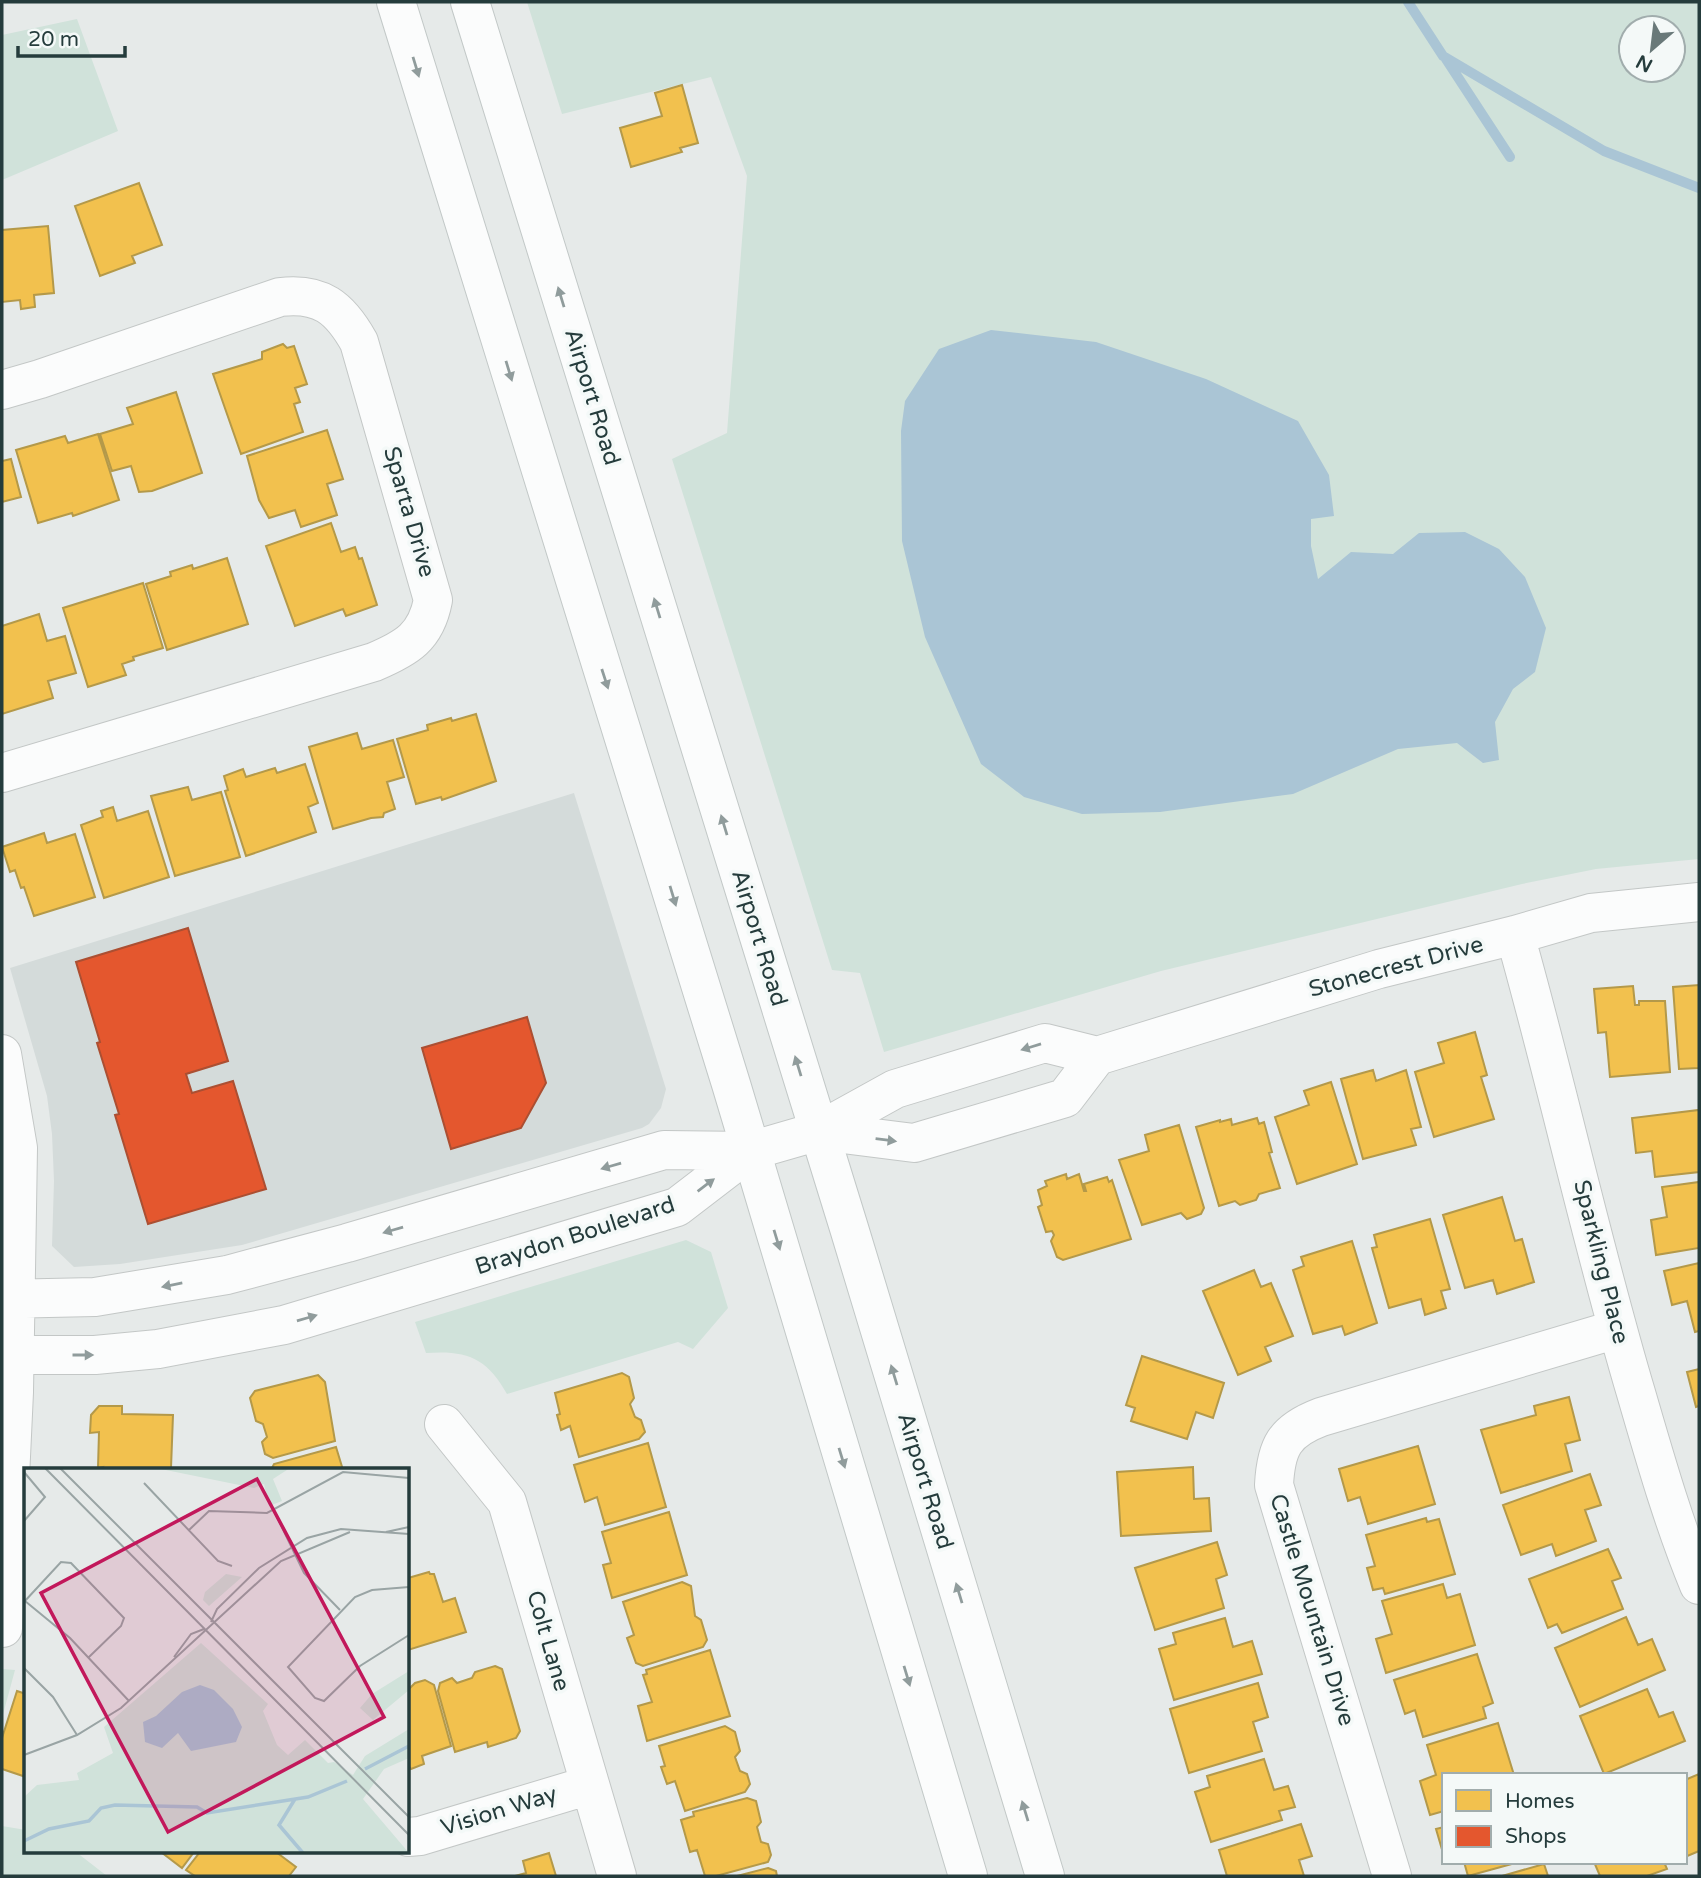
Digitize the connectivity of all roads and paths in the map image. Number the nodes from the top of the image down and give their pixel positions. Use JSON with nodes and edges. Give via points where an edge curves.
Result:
{"nodes":[{"id":1,"x":396,"y":2,"type":"edge"},
{"id":2,"x":470,"y":2,"type":"edge"},
{"id":3,"x":2,"y":390,"type":"edge"},
{"id":4,"x":2,"y":773,"type":"edge"},
{"id":5,"x":1699,"y":902,"type":"edge"},
{"id":6,"x":1515,"y":935,"type":"junction"},
{"id":7,"x":2,"y":1054,"type":"edge"},
{"id":8,"x":1097,"y":1056,"type":"junction"},
{"id":9,"x":819,"y":1131,"type":"junction"},
{"id":10,"x":750,"y":1151,"type":"junction"},
{"id":11,"x":8,"y":1299,"type":"edge"},
{"id":12,"x":1617,"y":1329,"type":"junction"},
{"id":13,"x":8,"y":1355,"type":"edge"},
{"id":14,"x":444,"y":1424,"type":"dead end"},
{"id":15,"x":1699,"y":1585,"type":"edge"},
{"id":16,"x":10,"y":1629,"type":"edge"},
{"id":17,"x":590,"y":1784,"type":"junction"},
{"id":18,"x":410,"y":1837,"type":"edge"},
{"id":19,"x":617,"y":1876,"type":"edge"},
{"id":20,"x":968,"y":1876,"type":"edge"},
{"id":21,"x":1045,"y":1876,"type":"edge"},
{"id":22,"x":1392,"y":1876,"type":"edge"}],
"edges":[{"from":1,"to":10,"type":"street","one_way":true},
{"from":9,"to":2,"type":"street","name":"Airport Road","one_way":true},
{"from":3,"to":4,"type":"street","name":"Sparta Drive","via":[[280,297],[316,298],[349,323],[359,342],[433,600],[429,620],[414,640],[374,662]]},
{"from":5,"to":6,"type":"street","name":"Stonecrest Drive","via":[[1591,913]]},
{"from":6,"to":8,"type":"street","name":"Stonecrest Drive","via":[[1379,969]]},
{"from":6,"to":12,"type":"street","name":"Sparkling Place"},
{"from":7,"to":11,"type":"street","via":[[18,1148]]},
{"from":8,"to":9,"type":"street","one_way":true,"via":[[1045,1043],[895,1089]]},
{"from":9,"to":8,"type":"street","one_way":true,"via":[[914,1143],[1065,1098]]},
{"from":9,"to":10,"type":"street"},
{"from":21,"to":9,"type":"street","name":"Airport Road","one_way":true},
{"from":10,"to":11,"type":"street","one_way":true,"via":[[664,1150],[227,1275],[95,1297]]},
{"from":13,"to":10,"type":"street","name":"Braydon Boulevard","one_way":true,"via":[[158,1349],[284,1325],[677,1207]]},
{"from":10,"to":20,"type":"street","one_way":true},
{"from":11,"to":13,"type":"street"},
{"from":12,"to":15,"type":"street","name":"Sparkling Place","via":[[1671,1514]]},
{"from":12,"to":22,"type":"street","name":"Castle Mountain Drive","via":[[1321,1417],[1305,1423],[1281,1445],[1274,1485]]},
{"from":13,"to":16,"type":"street"},
{"from":14,"to":17,"type":"street","name":"Colt Lane","via":[[507,1502]]},
{"from":17,"to":18,"type":"street","name":"Vision Way"},
{"from":17,"to":19,"type":"street","name":"Colt Lane"}]}
